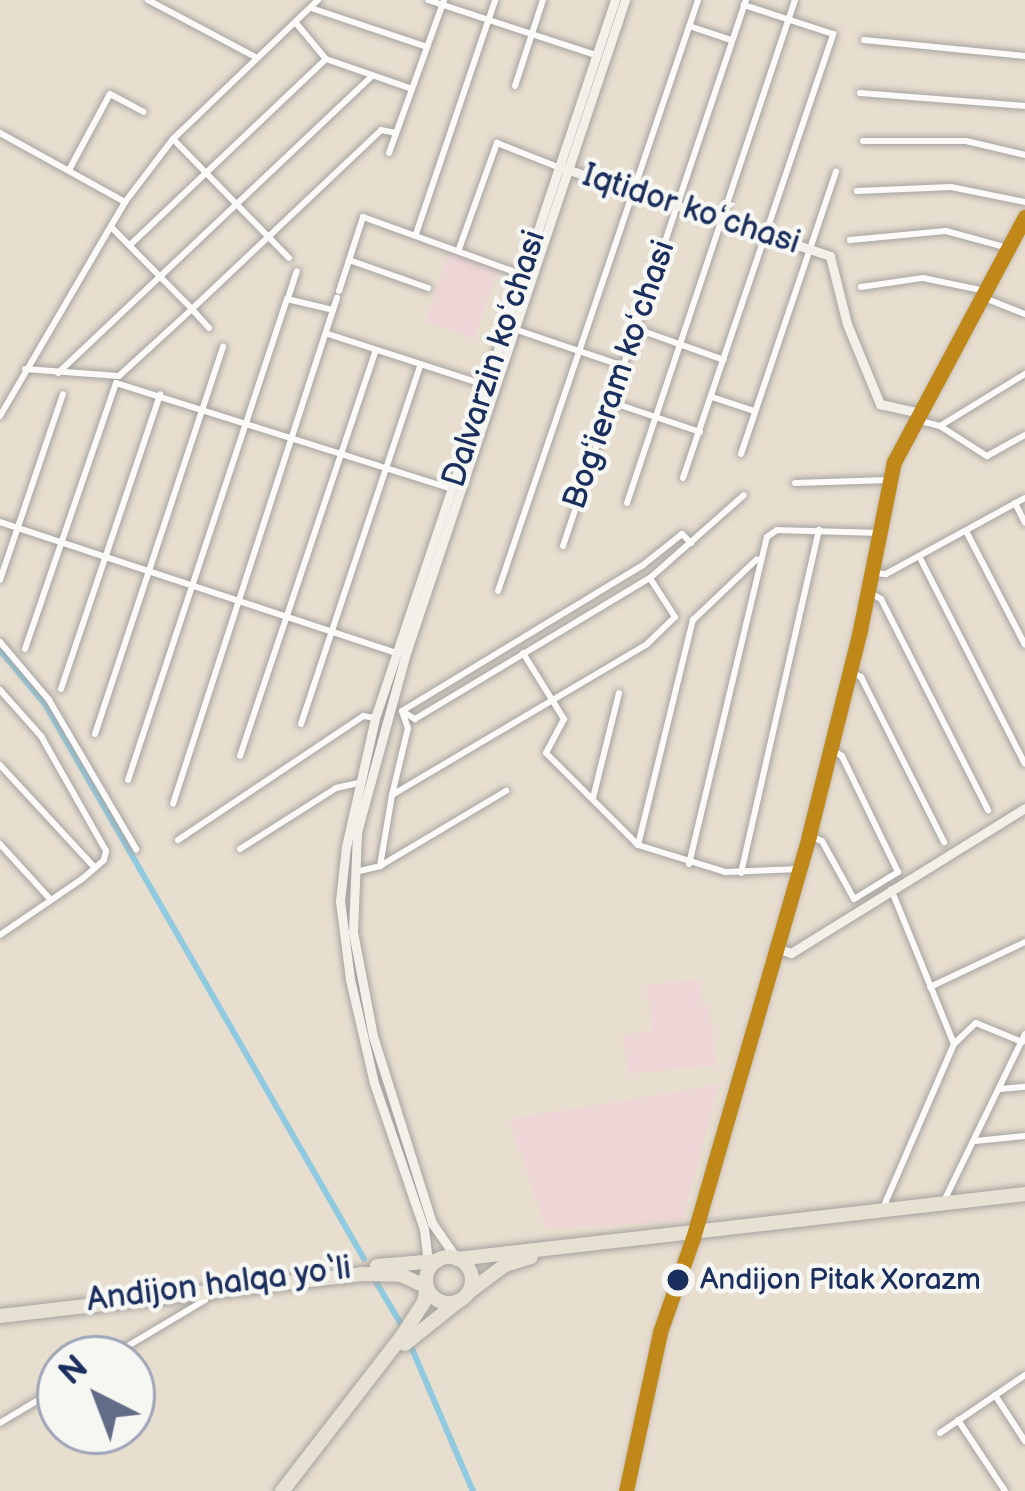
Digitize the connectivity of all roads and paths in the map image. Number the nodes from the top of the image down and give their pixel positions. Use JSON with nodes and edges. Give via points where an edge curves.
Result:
{"nodes":[{"id":1,"x":148,"y":0,"type":"edge"},
{"id":2,"x":428,"y":0,"type":"edge"},
{"id":3,"x":495,"y":0,"type":"edge"},
{"id":4,"x":543,"y":0,"type":"edge"},
{"id":5,"x":615,"y":0,"type":"edge"},
{"id":6,"x":625,"y":0,"type":"edge"},
{"id":7,"x":698,"y":0,"type":"edge"},
{"id":8,"x":795,"y":0,"type":"edge"},
{"id":9,"x":745,"y":2,"type":"edge"},
{"id":10,"x":443,"y":3,"type":"edge"},
{"id":11,"x":316,"y":4,"type":"edge"},
{"id":12,"x":789,"y":19,"type":"junction"},
{"id":13,"x":488,"y":20,"type":"junction"},
{"id":14,"x":296,"y":23,"type":"junction"},
{"id":15,"x":689,"y":26,"type":"junction"},
{"id":16,"x":531,"y":35,"type":"junction"},
{"id":17,"x":864,"y":40,"type":"dead end"},
{"id":18,"x":732,"y":41,"type":"junction"},
{"id":19,"x":427,"y":47,"type":"junction"},
{"id":20,"x":595,"y":56,"type":"junction"},
{"id":21,"x":1025,"y":56,"type":"edge"},
{"id":22,"x":255,"y":57,"type":"junction"},
{"id":23,"x":326,"y":59,"type":"junction"},
{"id":24,"x":372,"y":76,"type":"junction"},
{"id":25,"x":515,"y":86,"type":"dead end"},
{"id":26,"x":412,"y":89,"type":"junction"},
{"id":27,"x":860,"y":93,"type":"dead end"},
{"id":28,"x":585,"y":105,"type":"junction"},
{"id":29,"x":1025,"y":106,"type":"edge"},
{"id":30,"x":144,"y":112,"type":"dead end"},
{"id":31,"x":0,"y":133,"type":"edge"},
{"id":32,"x":396,"y":133,"type":"junction"},
{"id":33,"x":173,"y":139,"type":"junction"},
{"id":34,"x":863,"y":141,"type":"dead end"},
{"id":35,"x":389,"y":153,"type":"dead end"},
{"id":36,"x":1025,"y":155,"type":"edge"},
{"id":37,"x":562,"y":168,"type":"junction"},
{"id":38,"x":69,"y":170,"type":"junction"},
{"id":39,"x":836,"y":172,"type":"dead end"},
{"id":40,"x":207,"y":173,"type":"junction"},
{"id":41,"x":633,"y":190,"type":"junction"},
{"id":42,"x":857,"y":190,"type":"dead end"},
{"id":43,"x":125,"y":202,"type":"junction"},
{"id":44,"x":1025,"y":202,"type":"edge"},
{"id":45,"x":678,"y":204,"type":"junction"},
{"id":46,"x":238,"y":205,"type":"junction"},
{"id":47,"x":722,"y":218,"type":"junction"},
{"id":48,"x":1025,"y":218,"type":"edge"},
{"id":49,"x":111,"y":226,"type":"junction"},
{"id":50,"x":416,"y":234,"type":"junction"},
{"id":51,"x":766,"y":234,"type":"junction"},
{"id":52,"x":268,"y":237,"type":"junction"},
{"id":53,"x":850,"y":240,"type":"dead end"},
{"id":54,"x":130,"y":245,"type":"junction"},
{"id":55,"x":459,"y":248,"type":"junction"},
{"id":56,"x":1008,"y":248,"type":"junction"},
{"id":57,"x":810,"y":249,"type":"junction"},
{"id":58,"x":290,"y":258,"type":"dead end"},
{"id":59,"x":349,"y":260,"type":"junction"},
{"id":60,"x":297,"y":271,"type":"dead end"},
{"id":61,"x":523,"y":274,"type":"junction"},
{"id":62,"x":161,"y":278,"type":"junction"},
{"id":63,"x":861,"y":287,"type":"dead end"},
{"id":64,"x":428,"y":288,"type":"dead end"},
{"id":65,"x":984,"y":294,"type":"junction"},
{"id":66,"x":289,"y":295,"type":"junction"},
{"id":67,"x":192,"y":309,"type":"junction"},
{"id":68,"x":333,"y":310,"type":"junction"},
{"id":69,"x":1025,"y":314,"type":"edge"},
{"id":70,"x":209,"y":328,"type":"dead end"},
{"id":71,"x":635,"y":328,"type":"junction"},
{"id":72,"x":514,"y":329,"type":"junction"},
{"id":73,"x":328,"y":334,"type":"junction"},
{"id":74,"x":679,"y":344,"type":"junction"},
{"id":75,"x":223,"y":347,"type":"dead end"},
{"id":76,"x":376,"y":350,"type":"junction"},
{"id":77,"x":579,"y":351,"type":"junction"},
{"id":78,"x":724,"y":360,"type":"junction"},
{"id":79,"x":421,"y":364,"type":"junction"},
{"id":80,"x":623,"y":366,"type":"junction"},
{"id":81,"x":25,"y":369,"type":"junction"},
{"id":82,"x":58,"y":373,"type":"junction"},
{"id":83,"x":1025,"y":374,"type":"edge"},
{"id":84,"x":488,"y":386,"type":"junction"},
{"id":85,"x":64,"y":394,"type":"dead end"},
{"id":86,"x":160,"y":394,"type":"junction"},
{"id":87,"x":712,"y":397,"type":"junction"},
{"id":88,"x":610,"y":401,"type":"junction"},
{"id":89,"x":486,"y":402,"type":"junction"},
{"id":90,"x":202,"y":407,"type":"junction"},
{"id":91,"x":754,"y":411,"type":"junction"},
{"id":92,"x":1,"y":413,"type":"edge"},
{"id":93,"x":655,"y":417,"type":"junction"},
{"id":94,"x":918,"y":417,"type":"junction"},
{"id":95,"x":247,"y":423,"type":"junction"},
{"id":96,"x":940,"y":426,"type":"junction"},
{"id":97,"x":700,"y":432,"type":"junction"},
{"id":98,"x":1025,"y":435,"type":"edge"},
{"id":99,"x":293,"y":439,"type":"junction"},
{"id":100,"x":342,"y":453,"type":"junction"},
{"id":101,"x":740,"y":454,"type":"dead end"},
{"id":102,"x":386,"y":469,"type":"junction"},
{"id":103,"x":683,"y":478,"type":"dead end"},
{"id":104,"x":889,"y":480,"type":"junction"},
{"id":105,"x":795,"y":483,"type":"dead end"},
{"id":106,"x":452,"y":489,"type":"junction"},
{"id":107,"x":744,"y":495,"type":"dead end"},
{"id":108,"x":1025,"y":498,"type":"edge"},
{"id":109,"x":627,"y":503,"type":"dead end"},
{"id":110,"x":1015,"y":503,"type":"junction"},
{"id":111,"x":0,"y":522,"type":"edge"},
{"id":112,"x":1025,"y":523,"type":"edge"},
{"id":113,"x":18,"y":528,"type":"junction"},
{"id":114,"x":819,"y":530,"type":"junction"},
{"id":115,"x":966,"y":531,"type":"junction"},
{"id":116,"x":878,"y":533,"type":"junction"},
{"id":117,"x":62,"y":542,"type":"junction"},
{"id":118,"x":691,"y":543,"type":"junction"},
{"id":119,"x":563,"y":546,"type":"dead end"},
{"id":120,"x":919,"y":556,"type":"junction"},
{"id":121,"x":106,"y":557,"type":"junction"},
{"id":122,"x":760,"y":557,"type":"junction"},
{"id":123,"x":150,"y":571,"type":"junction"},
{"id":124,"x":871,"y":573,"type":"junction"},
{"id":125,"x":650,"y":578,"type":"junction"},
{"id":126,"x":0,"y":580,"type":"edge"},
{"id":127,"x":194,"y":586,"type":"junction"},
{"id":128,"x":498,"y":591,"type":"dead end"},
{"id":129,"x":868,"y":592,"type":"junction"},
{"id":130,"x":240,"y":601,"type":"junction"},
{"id":131,"x":287,"y":616,"type":"junction"},
{"id":132,"x":333,"y":631,"type":"junction"},
{"id":133,"x":0,"y":642,"type":"edge"},
{"id":134,"x":1025,"y":645,"type":"edge"},
{"id":135,"x":26,"y":649,"type":"dead end"},
{"id":136,"x":397,"y":652,"type":"junction"},
{"id":137,"x":524,"y":653,"type":"junction"},
{"id":138,"x":850,"y":671,"type":"junction"},
{"id":139,"x":61,"y":689,"type":"dead end"},
{"id":140,"x":0,"y":690,"type":"edge"},
{"id":141,"x":620,"y":693,"type":"dead end"},
{"id":142,"x":552,"y":700,"type":"junction"},
{"id":143,"x":402,"y":711,"type":"junction"},
{"id":144,"x":381,"y":717,"type":"junction"},
{"id":145,"x":301,"y":724,"type":"dead end"},
{"id":146,"x":95,"y":734,"type":"dead end"},
{"id":147,"x":831,"y":749,"type":"junction"},
{"id":148,"x":240,"y":756,"type":"dead end"},
{"id":149,"x":366,"y":764,"type":"junction"},
{"id":150,"x":1025,"y":764,"type":"edge"},
{"id":151,"x":0,"y":765,"type":"edge"},
{"id":152,"x":128,"y":780,"type":"dead end"},
{"id":153,"x":357,"y":783,"type":"junction"},
{"id":154,"x":506,"y":791,"type":"dead end"},
{"id":155,"x":392,"y":794,"type":"junction"},
{"id":156,"x":592,"y":798,"type":"junction"},
{"id":157,"x":363,"y":803,"type":"junction"},
{"id":158,"x":173,"y":804,"type":"dead end"},
{"id":159,"x":390,"y":806,"type":"junction"},
{"id":160,"x":1025,"y":808,"type":"edge"},
{"id":161,"x":988,"y":810,"type":"dead end"},
{"id":162,"x":809,"y":835,"type":"junction"},
{"id":163,"x":178,"y":840,"type":"dead end"},
{"id":164,"x":944,"y":842,"type":"dead end"},
{"id":165,"x":0,"y":844,"type":"edge"},
{"id":166,"x":638,"y":844,"type":"junction"},
{"id":167,"x":136,"y":848,"type":"dead end"},
{"id":168,"x":240,"y":849,"type":"dead end"},
{"id":169,"x":688,"y":864,"type":"junction"},
{"id":170,"x":380,"y":866,"type":"junction"},
{"id":171,"x":95,"y":868,"type":"junction"},
{"id":172,"x":799,"y":869,"type":"junction"},
{"id":173,"x":349,"y":873,"type":"junction"},
{"id":174,"x":741,"y":873,"type":"junction"},
{"id":175,"x":891,"y":889,"type":"junction"},
{"id":176,"x":51,"y":900,"type":"junction"},
{"id":177,"x":346,"y":900,"type":"junction"},
{"id":178,"x":2,"y":931,"type":"edge"},
{"id":179,"x":1025,"y":942,"type":"edge"},
{"id":180,"x":775,"y":948,"type":"junction"},
{"id":181,"x":930,"y":987,"type":"junction"},
{"id":182,"x":1024,"y":1039,"type":"edge"},
{"id":183,"x":954,"y":1044,"type":"junction"},
{"id":184,"x":1025,"y":1087,"type":"edge"},
{"id":185,"x":1000,"y":1089,"type":"junction"},
{"id":186,"x":1025,"y":1136,"type":"edge"},
{"id":187,"x":973,"y":1141,"type":"junction"},
{"id":188,"x":1025,"y":1198,"type":"edge"},
{"id":189,"x":943,"y":1204,"type":"junction"},
{"id":190,"x":882,"y":1211,"type":"junction"},
{"id":191,"x":693,"y":1234,"type":"junction"},
{"id":192,"x":457,"y":1259,"type":"junction"},
{"id":193,"x":431,"y":1264,"type":"junction"},
{"id":194,"x":406,"y":1277,"type":"junction"},
{"id":195,"x":427,"y":1287,"type":"junction"},
{"id":196,"x":207,"y":1293,"type":"junction"},
{"id":197,"x":464,"y":1296,"type":"junction"},
{"id":198,"x":419,"y":1311,"type":"junction"},
{"id":199,"x":0,"y":1312,"type":"edge"},
{"id":200,"x":143,"y":1335,"type":"edge"},
{"id":201,"x":1025,"y":1375,"type":"edge"},
{"id":202,"x":995,"y":1395,"type":"junction"},
{"id":203,"x":36,"y":1401,"type":"edge"},
{"id":204,"x":958,"y":1420,"type":"junction"},
{"id":205,"x":0,"y":1423,"type":"edge"},
{"id":206,"x":940,"y":1432,"type":"dead end"},
{"id":207,"x":1025,"y":1441,"type":"edge"},
{"id":208,"x":282,"y":1491,"type":"edge"},
{"id":209,"x":293,"y":1491,"type":"edge"},
{"id":210,"x":626,"y":1491,"type":"edge"},
{"id":211,"x":1005,"y":1491,"type":"edge"}],
"edges":[{"from":1,"to":22,"type":"street"},
{"from":2,"to":10,"type":"street"},
{"from":3,"to":13,"type":"street"},
{"from":4,"to":16,"type":"street"},
{"from":5,"to":20,"type":"main road","name":"Dalvarzin koʻchasi"},
{"from":6,"to":28,"type":"main road","name":"Dalvarzin koʻchasi"},
{"from":7,"to":15,"type":"street"},
{"from":8,"to":12,"type":"street"},
{"from":9,"to":12,"type":"street"},
{"from":9,"to":18,"type":"street","name":"Bogʻieram koʻchasi"},
{"from":10,"to":13,"type":"street"},
{"from":10,"to":19,"type":"street"},
{"from":11,"to":14,"type":"street"},
{"from":11,"to":19,"type":"street"},
{"from":12,"to":47,"type":"street"},
{"from":12,"to":51,"type":"street","via":[[833,34]]},
{"from":13,"to":16,"type":"street"},
{"from":13,"to":50,"type":"street"},
{"from":14,"to":22,"type":"street"},
{"from":14,"to":23,"type":"street"},
{"from":15,"to":18,"type":"street"},
{"from":15,"to":41,"type":"street"},
{"from":16,"to":20,"type":"street"},
{"from":16,"to":25,"type":"street"},
{"from":17,"to":21,"type":"street"},
{"from":18,"to":45,"type":"street","name":"Bogʻieram koʻchasi"},
{"from":19,"to":26,"type":"street"},
{"from":20,"to":28,"type":"main road","name":"Dalvarzin koʻchasi"},
{"from":22,"to":33,"type":"street"},
{"from":23,"to":24,"type":"street"},
{"from":23,"to":40,"type":"street"},
{"from":24,"to":26,"type":"street"},
{"from":24,"to":46,"type":"street"},
{"from":26,"to":32,"type":"street"},
{"from":27,"to":29,"type":"street"},
{"from":28,"to":37,"type":"main road","name":"Dalvarzin koʻchasi"},
{"from":30,"to":38,"type":"street","via":[[110,94]]},
{"from":31,"to":38,"type":"street"},
{"from":32,"to":35,"type":"street"},
{"from":32,"to":52,"type":"street","via":[[381,130]]},
{"from":33,"to":40,"type":"street"},
{"from":33,"to":43,"type":"street"},
{"from":34,"to":36,"type":"street","via":[[966,141]]},
{"from":37,"to":41,"type":"main road","name":"Iqtidor koʻchasi"},
{"from":37,"to":55,"type":"street","via":[[496,142]]},
{"from":37,"to":61,"type":"main road","name":"Dalvarzin koʻchasi"},
{"from":37,"to":72,"type":"main road","name":"Dalvarzin koʻchasi"},
{"from":38,"to":43,"type":"street"},
{"from":39,"to":57,"type":"street"},
{"from":40,"to":46,"type":"street"},
{"from":40,"to":54,"type":"street"},
{"from":41,"to":45,"type":"main road","name":"Iqtidor koʻchasi"},
{"from":41,"to":77,"type":"street"},
{"from":42,"to":44,"type":"street","via":[[951,187]]},
{"from":43,"to":49,"type":"street"},
{"from":45,"to":47,"type":"main road","name":"Iqtidor koʻchasi"},
{"from":45,"to":71,"type":"street","name":"Bogʻieram koʻchasi"},
{"from":46,"to":52,"type":"street"},
{"from":46,"to":62,"type":"street"},
{"from":47,"to":51,"type":"main road","name":"Iqtidor koʻchasi"},
{"from":47,"to":74,"type":"street"},
{"from":48,"to":56,"type":"main road"},
{"from":49,"to":54,"type":"street"},
{"from":49,"to":81,"type":"street"},
{"from":50,"to":55,"type":"street"},
{"from":50,"to":59,"type":"street","via":[[363,217]]},
{"from":51,"to":57,"type":"main road","name":"Iqtidor koʻchasi"},
{"from":51,"to":78,"type":"street"},
{"from":52,"to":58,"type":"street"},
{"from":52,"to":67,"type":"street"},
{"from":53,"to":56,"type":"street","via":[[946,232]]},
{"from":54,"to":62,"type":"street"},
{"from":55,"to":61,"type":"street"},
{"from":56,"to":65,"type":"main road"},
{"from":57,"to":91,"type":"street"},
{"from":57,"to":94,"type":"main road","name":"Iqtidor koʻchasi","via":[[832,258],[847,324],[880,404]]},
{"from":59,"to":64,"type":"street"},
{"from":59,"to":68,"type":"street"},
{"from":60,"to":66,"type":"street"},
{"from":61,"to":84,"type":"main road","name":"Dalvarzin koʻchasi"},
{"from":62,"to":67,"type":"street"},
{"from":62,"to":82,"type":"street"},
{"from":63,"to":65,"type":"street","via":[[923,278]]},
{"from":65,"to":69,"type":"street"},
{"from":65,"to":94,"type":"main road"},
{"from":66,"to":68,"type":"street"},
{"from":66,"to":95,"type":"street"},
{"from":67,"to":70,"type":"street"},
{"from":67,"to":82,"type":"street","via":[[119,376]]},
{"from":68,"to":73,"type":"street"},
{"from":71,"to":74,"type":"street"},
{"from":71,"to":80,"type":"street","name":"Bogʻieram koʻchasi"},
{"from":72,"to":77,"type":"street"},
{"from":72,"to":89,"type":"main road","name":"Dalvarzin koʻchasi"},
{"from":73,"to":76,"type":"street"},
{"from":73,"to":99,"type":"street"},
{"from":74,"to":78,"type":"street"},
{"from":74,"to":93,"type":"street"},
{"from":75,"to":90,"type":"street"},
{"from":76,"to":79,"type":"street"},
{"from":76,"to":100,"type":"street"},
{"from":77,"to":80,"type":"street"},
{"from":77,"to":128,"type":"street"},
{"from":78,"to":87,"type":"street"},
{"from":79,"to":84,"type":"street"},
{"from":79,"to":102,"type":"street"},
{"from":80,"to":88,"type":"street","name":"Bogʻieram koʻchasi"},
{"from":81,"to":82,"type":"street"},
{"from":81,"to":92,"type":"street"},
{"from":83,"to":96,"type":"street"},
{"from":84,"to":89,"type":"main road","name":"Dalvarzin koʻchasi"},
{"from":85,"to":113,"type":"street"},
{"from":86,"to":90,"type":"street"},
{"from":86,"to":117,"type":"street","via":[[116,383]]},
{"from":86,"to":121,"type":"street"},
{"from":87,"to":91,"type":"street"},
{"from":87,"to":97,"type":"street"},
{"from":88,"to":93,"type":"street"},
{"from":88,"to":119,"type":"street","name":"Bogʻieram koʻchasi"},
{"from":89,"to":106,"type":"main road","name":"Dalvarzin koʻchasi"},
{"from":89,"to":144,"type":"main road","name":"Dalvarzin koʻchasi"},
{"from":90,"to":95,"type":"street"},
{"from":90,"to":123,"type":"street"},
{"from":91,"to":101,"type":"street"},
{"from":93,"to":97,"type":"street"},
{"from":93,"to":109,"type":"street"},
{"from":94,"to":96,"type":"street"},
{"from":94,"to":104,"type":"main road"},
{"from":95,"to":99,"type":"street"},
{"from":95,"to":127,"type":"street"},
{"from":96,"to":98,"type":"street","via":[[987,456]]},
{"from":97,"to":103,"type":"street"},
{"from":99,"to":100,"type":"street"},
{"from":99,"to":130,"type":"street"},
{"from":100,"to":102,"type":"street"},
{"from":100,"to":131,"type":"street"},
{"from":102,"to":106,"type":"street"},
{"from":102,"to":132,"type":"street"},
{"from":104,"to":105,"type":"street"},
{"from":104,"to":116,"type":"main road"},
{"from":106,"to":136,"type":"main road","name":"Dalvarzin koʻchasi"},
{"from":107,"to":118,"type":"street"},
{"from":108,"to":110,"type":"street"},
{"from":110,"to":112,"type":"street"},
{"from":110,"to":115,"type":"street"},
{"from":111,"to":113,"type":"street"},
{"from":113,"to":117,"type":"street"},
{"from":113,"to":126,"type":"street"},
{"from":114,"to":116,"type":"street"},
{"from":114,"to":122,"type":"street","via":[[770,533]]},
{"from":114,"to":174,"type":"street"},
{"from":115,"to":120,"type":"street"},
{"from":115,"to":134,"type":"street"},
{"from":116,"to":124,"type":"main road"},
{"from":117,"to":121,"type":"street"},
{"from":117,"to":135,"type":"street"},
{"from":118,"to":125,"type":"street"},
{"from":118,"to":143,"type":"street","via":[[682,534]]},
{"from":120,"to":124,"type":"street"},
{"from":120,"to":150,"type":"street"},
{"from":121,"to":123,"type":"street"},
{"from":121,"to":139,"type":"street"},
{"from":122,"to":166,"type":"street","via":[[693,620]]},
{"from":122,"to":169,"type":"street"},
{"from":123,"to":127,"type":"street"},
{"from":123,"to":146,"type":"street"},
{"from":124,"to":129,"type":"main road"},
{"from":125,"to":137,"type":"street"},
{"from":125,"to":142,"type":"street","via":[[675,620]]},
{"from":127,"to":130,"type":"street"},
{"from":127,"to":152,"type":"street"},
{"from":129,"to":138,"type":"main road"},
{"from":129,"to":161,"type":"street","via":[[881,599]]},
{"from":130,"to":131,"type":"street"},
{"from":130,"to":158,"type":"street"},
{"from":131,"to":132,"type":"street"},
{"from":131,"to":148,"type":"street"},
{"from":132,"to":136,"type":"street"},
{"from":132,"to":145,"type":"street"},
{"from":133,"to":167,"type":"street","via":[[49,700]]},
{"from":136,"to":144,"type":"main road","name":"Dalvarzin koʻchasi"},
{"from":137,"to":142,"type":"street"},
{"from":137,"to":143,"type":"street","via":[[416,719]]},
{"from":138,"to":147,"type":"main road"},
{"from":138,"to":164,"type":"street","via":[[862,677]]},
{"from":140,"to":171,"type":"street","via":[[41,736],[106,851]]},
{"from":141,"to":156,"type":"street"},
{"from":142,"to":155,"type":"street"},
{"from":142,"to":156,"type":"street","via":[[564,724],[546,753]]},
{"from":143,"to":144,"type":"street"},
{"from":143,"to":155,"type":"street","via":[[407,728]]},
{"from":144,"to":149,"type":"main road"},
{"from":144,"to":163,"type":"street","via":[[362,716]]},
{"from":147,"to":162,"type":"main road"},
{"from":147,"to":162,"type":"street","via":[[842,756],[898,872],[854,899],[822,841]]},
{"from":149,"to":153,"type":"main road"},
{"from":149,"to":157,"type":"main road"},
{"from":151,"to":171,"type":"street"},
{"from":153,"to":168,"type":"street"},
{"from":153,"to":173,"type":"main road"},
{"from":154,"to":170,"type":"street"},
{"from":155,"to":159,"type":"street"},
{"from":156,"to":166,"type":"street"},
{"from":157,"to":159,"type":"street"},
{"from":157,"to":173,"type":"main road"},
{"from":159,"to":170,"type":"street"},
{"from":160,"to":175,"type":"main road"},
{"from":162,"to":172,"type":"main road"},
{"from":165,"to":176,"type":"street"},
{"from":166,"to":169,"type":"street"},
{"from":169,"to":174,"type":"street"},
{"from":170,"to":173,"type":"street"},
{"from":171,"to":176,"type":"street"},
{"from":172,"to":174,"type":"street"},
{"from":172,"to":180,"type":"main road"},
{"from":173,"to":177,"type":"main road"},
{"from":175,"to":180,"type":"main road","via":[[790,953]]},
{"from":175,"to":181,"type":"street"},
{"from":176,"to":178,"type":"street"},
{"from":177,"to":192,"type":"main road","via":[[385,1080],[432,1223]]},
{"from":177,"to":193,"type":"main road","via":[[342,935],[374,1084]]},
{"from":179,"to":181,"type":"street"},
{"from":180,"to":191,"type":"main road"},
{"from":181,"to":183,"type":"street"},
{"from":182,"to":183,"type":"street","via":[[976,1023]]},
{"from":182,"to":185,"type":"street"},
{"from":183,"to":190,"type":"street"},
{"from":184,"to":185,"type":"street"},
{"from":185,"to":187,"type":"street"},
{"from":186,"to":187,"type":"street"},
{"from":187,"to":189,"type":"street"},
{"from":188,"to":189,"type":"highway"},
{"from":188,"to":191,"type":"highway"},
{"from":189,"to":190,"type":"highway"},
{"from":190,"to":191,"type":"highway"},
{"from":191,"to":192,"type":"highway"},
{"from":191,"to":197,"type":"highway","via":[[521,1258]]},
{"from":191,"to":210,"type":"main road","via":[[660,1332]]},
{"from":192,"to":193,"type":"highway"},
{"from":192,"to":197,"type":"highway","via":[[470,1270]]},
{"from":193,"to":195,"type":"highway"},
{"from":193,"to":196,"type":"highway","name":"Andijon halqa yo‘li"},
{"from":194,"to":195,"type":"highway","name":"Andijon halqa yo‘li"},
{"from":194,"to":196,"type":"highway","name":"Andijon halqa yo‘li","via":[[362,1274]]},
{"from":194,"to":198,"type":"highway","via":[[419,1293]]},
{"from":195,"to":197,"type":"highway","via":[[442,1303]]},
{"from":195,"to":198,"type":"highway"},
{"from":196,"to":199,"type":"highway","name":"Andijon halqa yo‘li"},
{"from":196,"to":200,"type":"street"},
{"from":197,"to":209,"type":"highway","via":[[405,1343]]},
{"from":198,"to":208,"type":"highway"},
{"from":201,"to":202,"type":"street"},
{"from":202,"to":204,"type":"street"},
{"from":202,"to":207,"type":"street"},
{"from":203,"to":205,"type":"street"},
{"from":204,"to":206,"type":"street"},
{"from":204,"to":211,"type":"street"}]}
